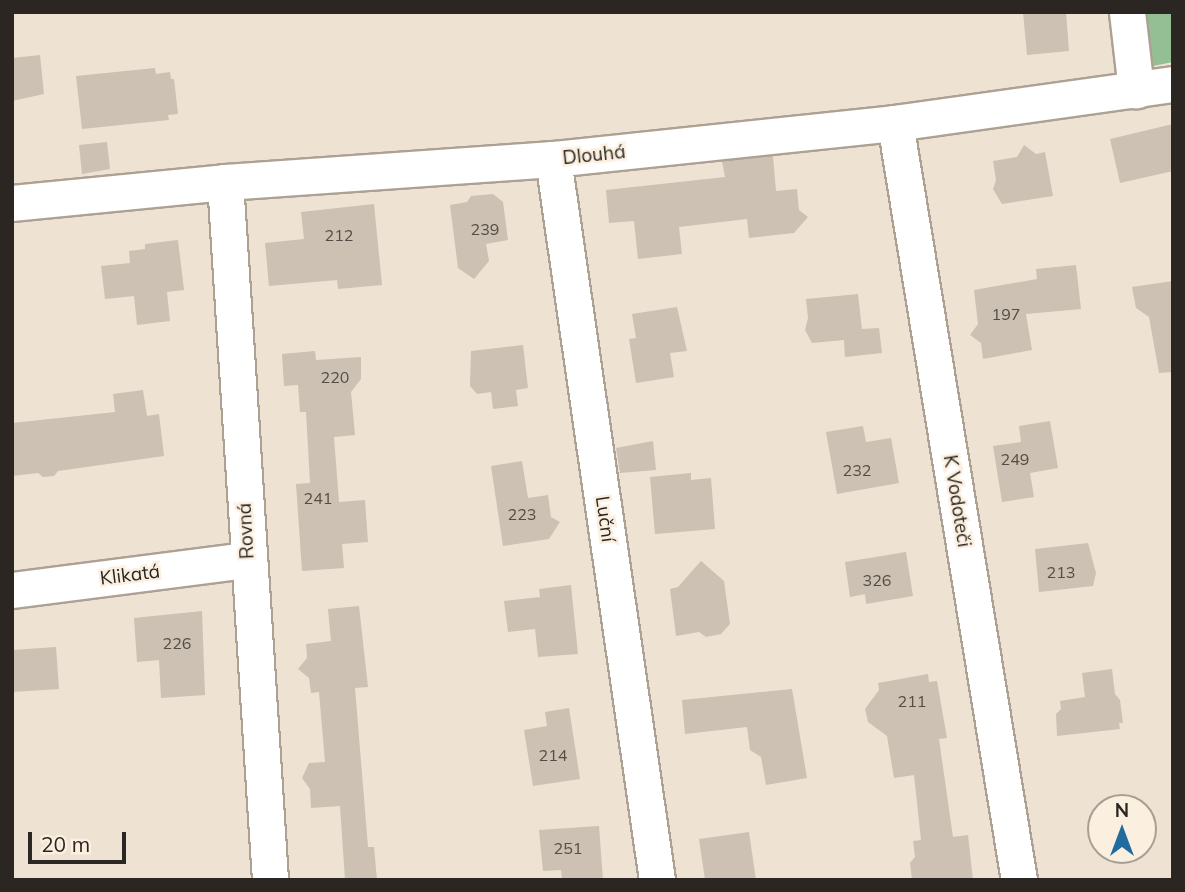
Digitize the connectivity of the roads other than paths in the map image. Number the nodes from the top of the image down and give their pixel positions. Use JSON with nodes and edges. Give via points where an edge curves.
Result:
{"nodes":[{"id":1,"x":1127,"y":12,"type":"edge"},
{"id":2,"x":1173,"y":85,"type":"edge"},
{"id":3,"x":1136,"y":90,"type":"junction"},
{"id":4,"x":895,"y":123,"type":"junction"},
{"id":5,"x":553,"y":159,"type":"junction"},
{"id":6,"x":225,"y":182,"type":"junction"},
{"id":7,"x":12,"y":203,"type":"edge"},
{"id":8,"x":247,"y":560,"type":"junction"},
{"id":9,"x":12,"y":590,"type":"edge"},
{"id":10,"x":270,"y":880,"type":"edge"},
{"id":11,"x":657,"y":880,"type":"edge"},
{"id":12,"x":1019,"y":880,"type":"edge"}],
"edges":[{"from":1,"to":3,"type":"street"},
{"from":2,"to":3,"type":"street","name":"Dlouhá"},
{"from":3,"to":4,"type":"street","name":"Dlouhá"},
{"from":4,"to":5,"type":"street","name":"Dlouhá"},
{"from":4,"to":12,"type":"street","name":"K Vodoteči"},
{"from":5,"to":6,"type":"street","name":"Dlouhá"},
{"from":5,"to":11,"type":"street","name":"Luční"},
{"from":6,"to":7,"type":"street","name":"Dlouhá"},
{"from":6,"to":8,"type":"street","name":"Rovná"},
{"from":8,"to":9,"type":"street","name":"Klikatá"},
{"from":8,"to":10,"type":"street","name":"Rovná"}]}
